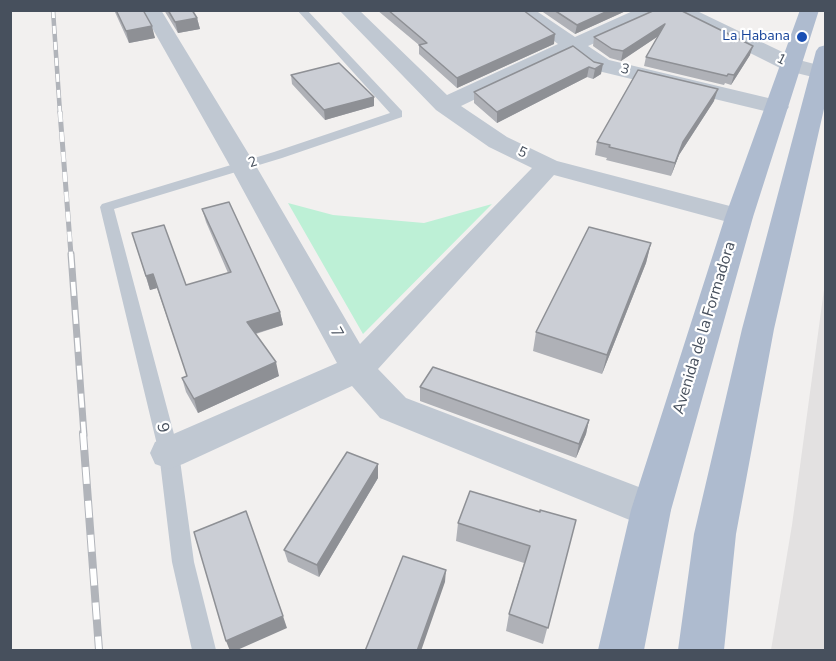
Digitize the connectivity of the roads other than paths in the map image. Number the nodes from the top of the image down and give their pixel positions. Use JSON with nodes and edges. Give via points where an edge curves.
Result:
{"nodes":[{"id":1,"x":151,"y":10,"type":"edge"},
{"id":2,"x":301,"y":10,"type":"edge"},
{"id":3,"x":348,"y":10,"type":"edge"},
{"id":4,"x":522,"y":10,"type":"edge"},
{"id":5,"x":652,"y":10,"type":"edge"},
{"id":6,"x":679,"y":10,"type":"edge"},
{"id":7,"x":810,"y":10,"type":"edge"},
{"id":8,"x":573,"y":45,"type":"junction"},
{"id":9,"x":813,"y":63,"type":"edge"},
{"id":10,"x":444,"y":105,"type":"junction"},
{"id":11,"x":777,"y":107,"type":"junction"},
{"id":12,"x":243,"y":166,"type":"junction"},
{"id":13,"x":548,"y":166,"type":"junction"},
{"id":14,"x":107,"y":207,"type":"joint"},
{"id":15,"x":739,"y":217,"type":"junction"},
{"id":16,"x":357,"y":369,"type":"junction"},
{"id":17,"x":169,"y":453,"type":"junction"},
{"id":18,"x":651,"y":510,"type":"junction"},
{"id":19,"x":204,"y":651,"type":"edge"},
{"id":20,"x":621,"y":651,"type":"edge"},
{"id":21,"x":701,"y":651,"type":"edge"}],
"edges":[{"from":1,"to":12,"type":"street","name":"7"},
{"from":2,"to":12,"type":"lane","name":"2","via":[[398,114]]},
{"from":3,"to":10,"type":"street","name":"5"},
{"from":4,"to":8,"type":"street","name":"3"},
{"from":5,"to":8,"type":"street"},
{"from":6,"to":9,"type":"street","name":"1"},
{"from":7,"to":9,"type":"main road","name":"Avenida de la Formadora"},
{"from":8,"to":10,"type":"street"},
{"from":8,"to":11,"type":"street","name":"3","via":[[602,64]]},
{"from":9,"to":11,"type":"main road","name":"Avenida de la Formadora"},
{"from":9,"to":21,"type":"main road","name":"Avenida de la Formadora","via":[[715,534]]},
{"from":10,"to":13,"type":"street","name":"5","via":[[498,142]]},
{"from":11,"to":15,"type":"main road","name":"Avenida de la Formadora"},
{"from":12,"to":14,"type":"lane","name":"2"},
{"from":12,"to":16,"type":"street","name":"7"},
{"from":13,"to":15,"type":"street","name":"5"},
{"from":13,"to":16,"type":"street"},
{"from":14,"to":17,"type":"lane","name":"9"},
{"from":15,"to":18,"type":"main road","name":"Avenida de la Formadora"},
{"from":16,"to":17,"type":"street"},
{"from":16,"to":18,"type":"street","name":"7","via":[[393,408]]},
{"from":17,"to":19,"type":"lane","name":"9","via":[[183,562]]},
{"from":18,"to":20,"type":"main road","name":"Avenida de la Formadora"}]}
